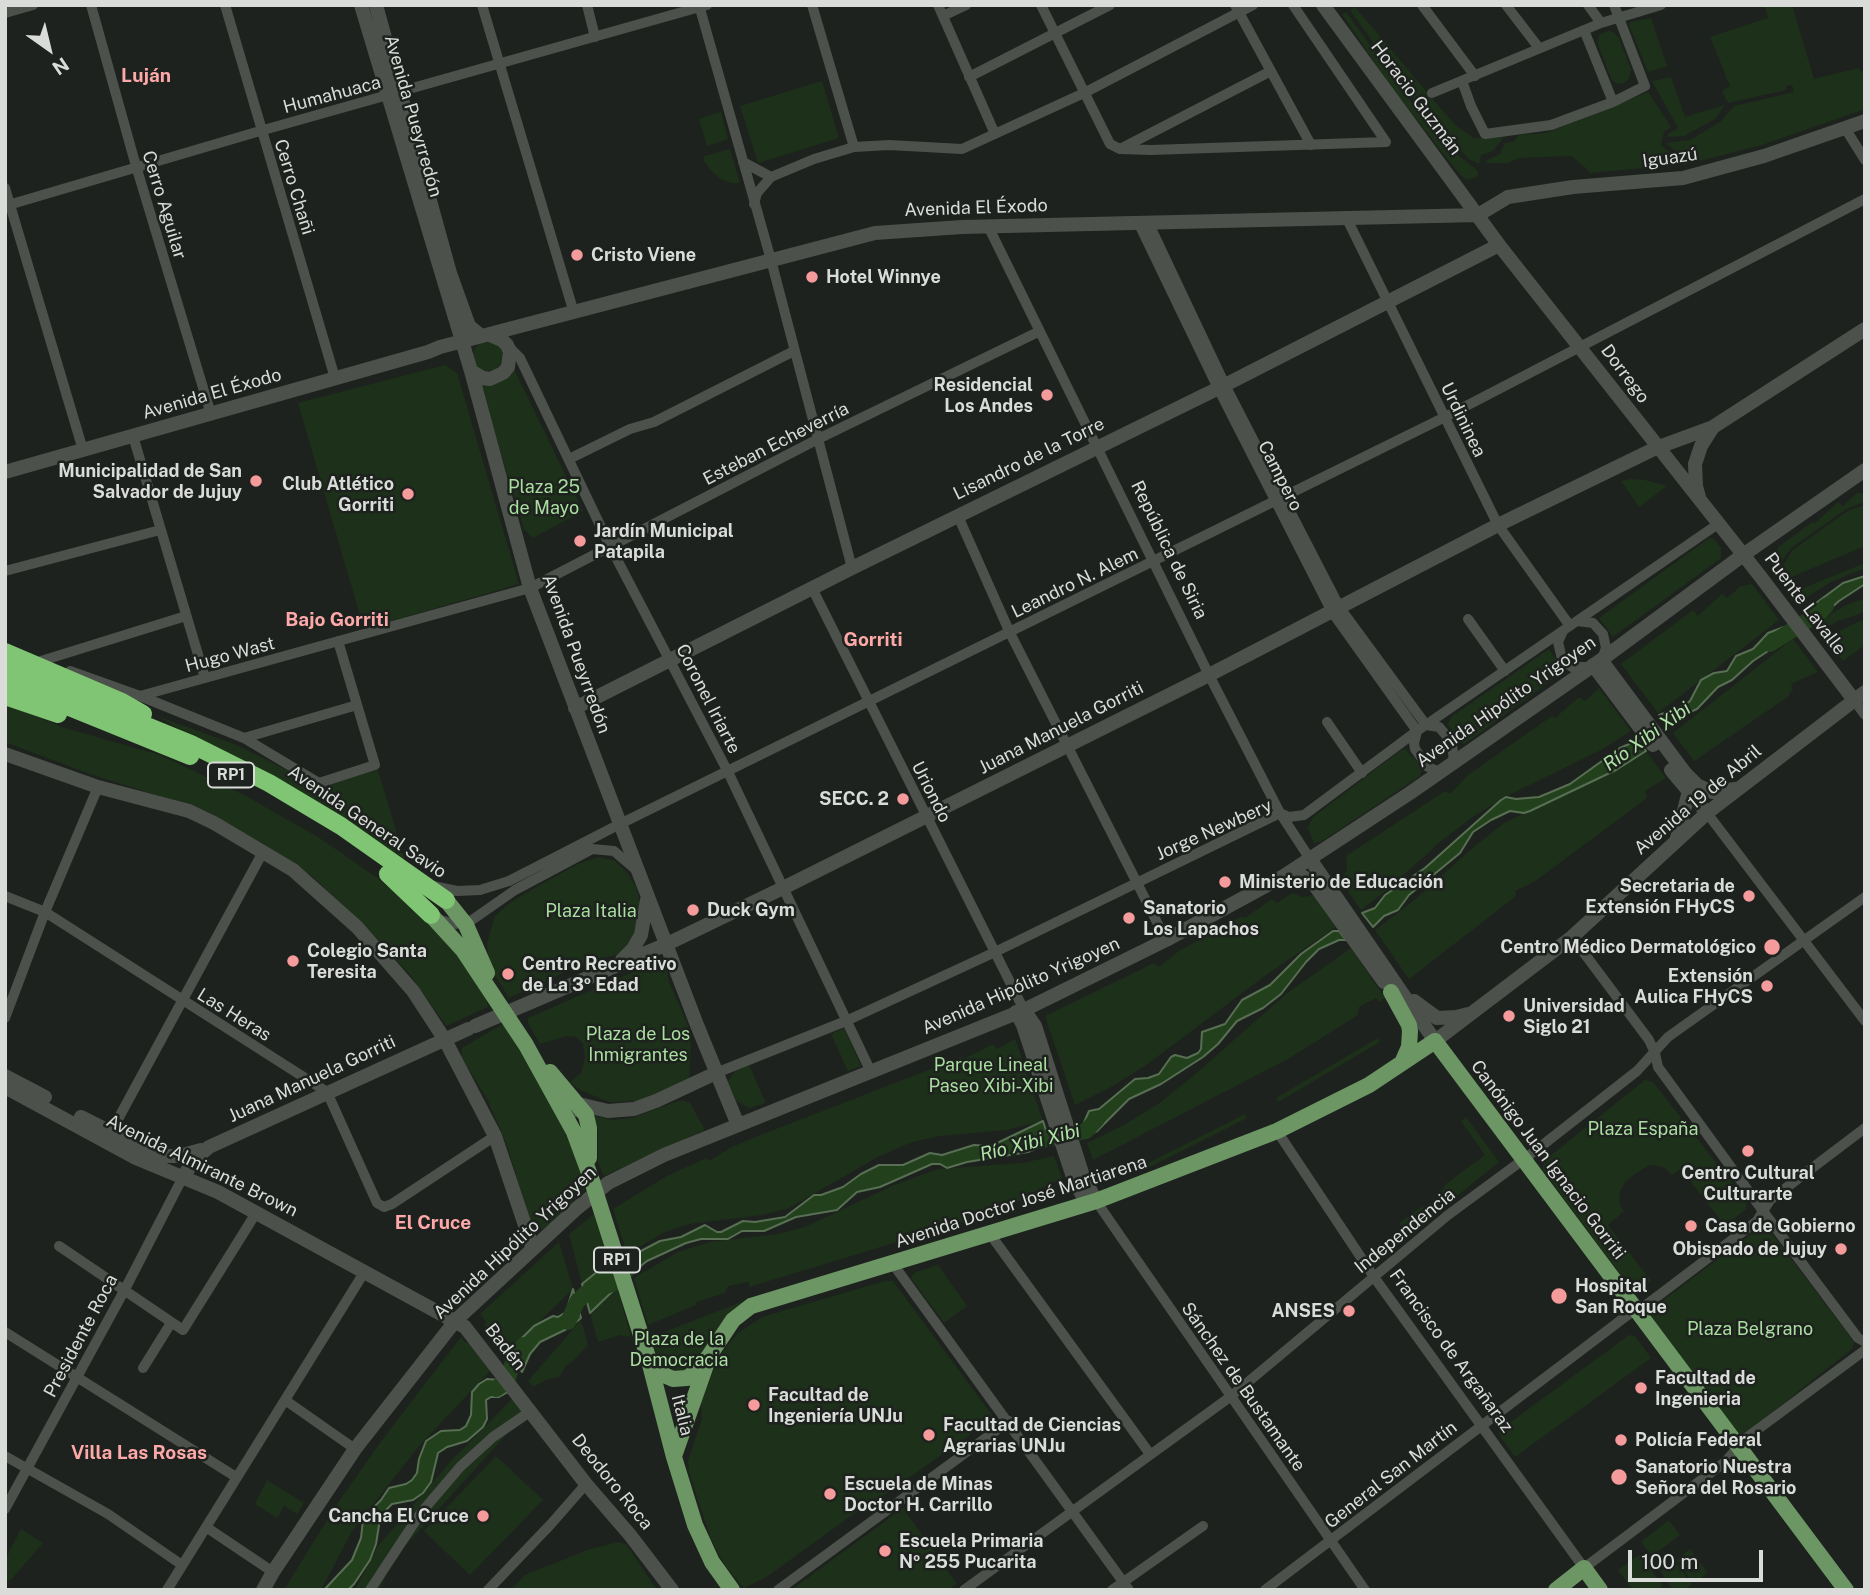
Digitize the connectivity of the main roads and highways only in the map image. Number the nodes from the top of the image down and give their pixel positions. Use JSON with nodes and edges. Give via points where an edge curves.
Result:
{"nodes":[{"id":1,"x":361,"y":5,"type":"edge"},
{"id":2,"x":376,"y":5,"type":"edge"},
{"id":3,"x":1323,"y":5,"type":"edge"},
{"id":4,"x":393,"y":94,"type":"junction"},
{"id":5,"x":1865,"y":121,"type":"edge"},
{"id":6,"x":1464,"y":195,"type":"junction"},
{"id":7,"x":1443,"y":215,"type":"junction"},
{"id":8,"x":1478,"y":215,"type":"junction"},
{"id":9,"x":1499,"y":245,"type":"junction"},
{"id":10,"x":1865,"y":329,"type":"edge"},
{"id":11,"x":477,"y":338,"type":"junction"},
{"id":12,"x":428,"y":352,"type":"junction"},
{"id":13,"x":468,"y":364,"type":"junction"},
{"id":14,"x":1713,"y":427,"type":"junction"},
{"id":15,"x":1657,"y":447,"type":"junction"},
{"id":16,"x":1865,"y":470,"type":"edge"},
{"id":17,"x":5,"y":472,"type":"edge"},
{"id":18,"x":1704,"y":507,"type":"junction"},
{"id":19,"x":1743,"y":555,"type":"junction"},
{"id":20,"x":5,"y":652,"type":"edge"},
{"id":21,"x":5,"y":668,"type":"edge"},
{"id":22,"x":1602,"y":668,"type":"junction"},
{"id":23,"x":5,"y":681,"type":"edge"},
{"id":24,"x":5,"y":696,"type":"edge"},
{"id":25,"x":1859,"y":696,"type":"edge"},
{"id":26,"x":575,"y":708,"type":"junction"},
{"id":27,"x":150,"y":741,"type":"junction"},
{"id":28,"x":191,"y":744,"type":"junction"},
{"id":29,"x":5,"y":754,"type":"edge"},
{"id":30,"x":1681,"y":775,"type":"junction"},
{"id":31,"x":1739,"y":788,"type":"junction"},
{"id":32,"x":1689,"y":791,"type":"junction"},
{"id":33,"x":1707,"y":813,"type":"junction"},
{"id":34,"x":1677,"y":838,"type":"junction"},
{"id":35,"x":1310,"y":859,"type":"junction"},
{"id":36,"x":1282,"y":877,"type":"junction"},
{"id":37,"x":1322,"y":887,"type":"junction"},
{"id":38,"x":648,"y":895,"type":"junction"},
{"id":39,"x":446,"y":901,"type":"joint"},
{"id":40,"x":431,"y":915,"type":"joint"},
{"id":41,"x":667,"y":944,"type":"junction"},
{"id":42,"x":615,"y":965,"type":"junction"},
{"id":43,"x":487,"y":980,"type":"junction"},
{"id":44,"x":1394,"y":989,"type":"junction"},
{"id":45,"x":1020,"y":1011,"type":"junction"},
{"id":46,"x":1475,"y":1012,"type":"junction"},
{"id":47,"x":445,"y":1040,"type":"junction"},
{"id":48,"x":529,"y":1044,"type":"junction"},
{"id":49,"x":1432,"y":1044,"type":"junction"},
{"id":50,"x":1401,"y":1065,"type":"junction"},
{"id":51,"x":716,"y":1073,"type":"junction"},
{"id":52,"x":5,"y":1076,"type":"edge"},
{"id":53,"x":5,"y":1087,"type":"edge"},
{"id":54,"x":564,"y":1089,"type":"junction"},
{"id":55,"x":579,"y":1106,"type":"junction"},
{"id":56,"x":598,"y":1108,"type":"junction"},
{"id":57,"x":738,"y":1125,"type":"junction"},
{"id":58,"x":571,"y":1126,"type":"junction"},
{"id":59,"x":209,"y":1147,"type":"junction"},
{"id":60,"x":183,"y":1177,"type":"junction"},
{"id":61,"x":591,"y":1178,"type":"junction"},
{"id":62,"x":218,"y":1192,"type":"junction"},
{"id":63,"x":1091,"y":1202,"type":"junction"},
{"id":64,"x":533,"y":1249,"type":"junction"},
{"id":65,"x":456,"y":1320,"type":"junction"},
{"id":66,"x":709,"y":1356,"type":"junction"},
{"id":67,"x":648,"y":1357,"type":"junction"},
{"id":68,"x":526,"y":1405,"type":"joint"},
{"id":69,"x":1736,"y":1451,"type":"junction"},
{"id":70,"x":674,"y":1457,"type":"junction"},
{"id":71,"x":263,"y":1590,"type":"edge"},
{"id":72,"x":672,"y":1590,"type":"edge"},
{"id":73,"x":732,"y":1590,"type":"edge"},
{"id":74,"x":1556,"y":1590,"type":"edge"},
{"id":75,"x":1600,"y":1590,"type":"edge"},
{"id":76,"x":1836,"y":1590,"type":"edge"},
{"id":77,"x":1846,"y":1590,"type":"edge"}],
"edges":[{"from":1,"to":4,"type":"main road","name":"Avenida Pueyrredón"},
{"from":2,"to":4,"type":"main road","name":"Avenida Pueyrredón"},
{"from":3,"to":6,"type":"main road","name":"Horacio Guzmán"},
{"from":4,"to":11,"type":"main road","name":"Avenida Pueyrredón"},
{"from":4,"to":11,"type":"main road","name":"Avenida Pueyrredón","via":[[460,302]]},
{"from":5,"to":8,"type":"main road","name":"Iguazú","via":[[1683,178],[1508,197]]},
{"from":6,"to":7,"type":"main road","via":[[1462,205]]},
{"from":6,"to":8,"type":"main road","name":"Horacio Guzmán"},
{"from":7,"to":8,"type":"main road","name":"Avenida El Éxodo"},
{"from":7,"to":11,"type":"main road","name":"Avenida El Éxodo","via":[[875,233]]},
{"from":8,"to":9,"type":"main road","name":"Dorrego"},
{"from":9,"to":15,"type":"main road","name":"Dorrego"},
{"from":9,"to":26,"type":"main road","name":"Lisandro de la Torre"},
{"from":10,"to":14,"type":"main road","name":"Juana Manuela Gorriti"},
{"from":11,"to":12,"type":"main road","name":"Avenida El Éxodo"},
{"from":11,"to":13,"type":"main road"},
{"from":11,"to":13,"type":"main road","via":[[502,340],[510,360],[503,373],[490,379]]},
{"from":12,"to":13,"type":"main road","name":"Avenida El Éxodo","via":[[454,355]]},
{"from":12,"to":17,"type":"main road","name":"Avenida El Éxodo"},
{"from":13,"to":26,"type":"main road","name":"Avenida Pueyrredón","via":[[530,588]]},
{"from":14,"to":15,"type":"main road","name":"Juana Manuela Gorriti"},
{"from":14,"to":18,"type":"main road","via":[[1695,464],[1696,486]]},
{"from":15,"to":18,"type":"main road","name":"Dorrego"},
{"from":15,"to":41,"type":"main road","name":"Juana Manuela Gorriti","via":[[926,818]]},
{"from":16,"to":19,"type":"main road","name":"Avenida Hipólito Yrigoyen"},
{"from":18,"to":19,"type":"main road","name":"Dorrego"},
{"from":19,"to":22,"type":"main road","name":"Avenida Hipólito Yrigoyen"},
{"from":19,"to":25,"type":"main road","name":"Puente Lavalle","via":[[1836,677]]},
{"from":20,"to":28,"type":"highway","via":[[122,702]]},
{"from":21,"to":28,"type":"highway","name":"Avenida General Savio","number":"RP1"},
{"from":22,"to":30,"type":"main road"},
{"from":22,"to":35,"type":"main road","name":"Avenida Hipólito Yrigoyen"},
{"from":23,"to":27,"type":"highway","name":"Avenida General Savio","number":"RP1"},
{"from":24,"to":27,"type":"highway"},
{"from":25,"to":31,"type":"main road","name":"Avenida 19 de Abril"},
{"from":26,"to":38,"type":"main road","name":"Avenida Pueyrredón"},
{"from":27,"to":40,"type":"highway","name":"Avenida General Savio","number":"RP1","via":[[246,782],[319,825],[382,868]]},
{"from":28,"to":39,"type":"highway","name":"Avenida General Savio","number":"RP1","via":[[341,825]]},
{"from":29,"to":47,"type":"main road","via":[[98,787],[189,811],[293,870],[357,927],[413,991]]},
{"from":30,"to":31,"type":"main road","via":[[1704,790]]},
{"from":30,"to":32,"type":"main road"},
{"from":31,"to":33,"type":"main road","name":"Avenida 19 de Abril"},
{"from":32,"to":33,"type":"main road"},
{"from":32,"to":34,"type":"main road"},
{"from":33,"to":34,"type":"main road","name":"Avenida 19 de Abril"},
{"from":34,"to":46,"type":"main road","name":"Avenida 19 de Abril","via":[[1572,937]]},
{"from":35,"to":36,"type":"main road","name":"Avenida Hipólito Yrigoyen"},
{"from":35,"to":37,"type":"main road","name":"República de Siria"},
{"from":36,"to":37,"type":"main road","via":[[1303,876]]},
{"from":36,"to":45,"type":"main road","name":"Avenida Hipólito Yrigoyen"},
{"from":37,"to":44,"type":"main road","name":"República de Siria"},
{"from":38,"to":41,"type":"main road","name":"Avenida Pueyrredón"},
{"from":38,"to":42,"type":"main road","via":[[641,935],[629,955]]},
{"from":39,"to":43,"type":"main road","name":"Avenida General Savio","number":"RP1","via":[[465,923]]},
{"from":40,"to":43,"type":"main road","name":"Avenida General Savio","number":"RP1"},
{"from":41,"to":42,"type":"main road","name":"Juana Manuela Gorriti"},
{"from":41,"to":51,"type":"main road","name":"Avenida Pueyrredón"},
{"from":42,"to":47,"type":"main road","name":"Juana Manuela Gorriti"},
{"from":43,"to":48,"type":"main road","name":"Avenida General Savio","number":"RP1"},
{"from":44,"to":46,"type":"main road","via":[[1437,1017]]},
{"from":44,"to":49,"type":"main road","name":"Canónigo Juan Ignacio Gorriti"},
{"from":44,"to":50,"type":"main road","via":[[1410,1031]]},
{"from":45,"to":57,"type":"main road","name":"Avenida Hipólito Yrigoyen"},
{"from":45,"to":63,"type":"main road","via":[[1030,1027]]},
{"from":46,"to":49,"type":"main road","name":"Avenida 19 de Abril"},
{"from":47,"to":59,"type":"main road","name":"Juana Manuela Gorriti"},
{"from":47,"to":64,"type":"main road","via":[[495,1136]]},
{"from":48,"to":54,"type":"main road","name":"Avenida General Savio","number":"RP1"},
{"from":48,"to":58,"type":"main road","name":"Avenida General Savio","number":"RP1"},
{"from":49,"to":50,"type":"main road","name":"Avenida Doctor José Martiarena"},
{"from":49,"to":69,"type":"main road","name":"Canónigo Juan Ignacio Gorriti"},
{"from":50,"to":63,"type":"main road","name":"Avenida Doctor José Martiarena","via":[[1277,1131]]},
{"from":51,"to":56,"type":"main road","number":"RP1","via":[[624,1111]]},
{"from":51,"to":57,"type":"main road","name":"Avenida Pueyrredón"},
{"from":52,"to":59,"type":"main road","name":"Avenida Almirante Brown","via":[[162,1156]]},
{"from":53,"to":60,"type":"main road","name":"Avenida Almirante Brown","via":[[136,1158]]},
{"from":54,"to":55,"type":"main road","name":"Avenida General Savio","number":"RP1"},
{"from":54,"to":56,"type":"main road","number":"RP1"},
{"from":55,"to":56,"type":"main road","number":"RP1"},
{"from":55,"to":58,"type":"main road","via":[[570,1115]]},
{"from":55,"to":61,"type":"main road","name":"Avenida General Savio","number":"RP1","via":[[589,1128]]},
{"from":57,"to":64,"type":"main road","name":"Avenida Hipólito Yrigoyen","via":[[612,1180]]},
{"from":58,"to":61,"type":"main road","name":"Avenida General Savio","number":"RP1"},
{"from":59,"to":60,"type":"main road","name":"Juana Manuela Gorriti"},
{"from":59,"to":62,"type":"main road","via":[[199,1170]]},
{"from":60,"to":62,"type":"main road","name":"Avenida Almirante Brown"},
{"from":61,"to":67,"type":"main road","name":"Italia","number":"RP1"},
{"from":62,"to":65,"type":"main road","name":"Avenida Almirante Brown"},
{"from":63,"to":66,"type":"main road","name":"Avenida Doctor José Martiarena","via":[[751,1306],[733,1320]]},
{"from":64,"to":65,"type":"main road","name":"Avenida Hipólito Yrigoyen"},
{"from":65,"to":68,"type":"main road","name":"Badén"},
{"from":65,"to":71,"type":"main road","name":"Avenida Hipólito Yrigoyen","via":[[355,1449]]},
{"from":66,"to":67,"type":"main road","via":[[691,1376],[677,1379],[660,1373]]},
{"from":66,"to":70,"type":"main road"},
{"from":67,"to":70,"type":"main road","name":"Italia"},
{"from":68,"to":72,"type":"main road","name":"Deodoro Roca"},
{"from":69,"to":76,"type":"main road","name":"Canónigo Juan Ignacio Gorriti"},
{"from":69,"to":77,"type":"main road","name":"Canónigo Juan Ignacio Gorriti"},
{"from":70,"to":73,"type":"main road","name":"Italia","via":[[701,1542]]},
{"from":74,"to":75,"type":"main road","name":"Francisco de Argañaraz","via":[[1584,1568]]}]}
